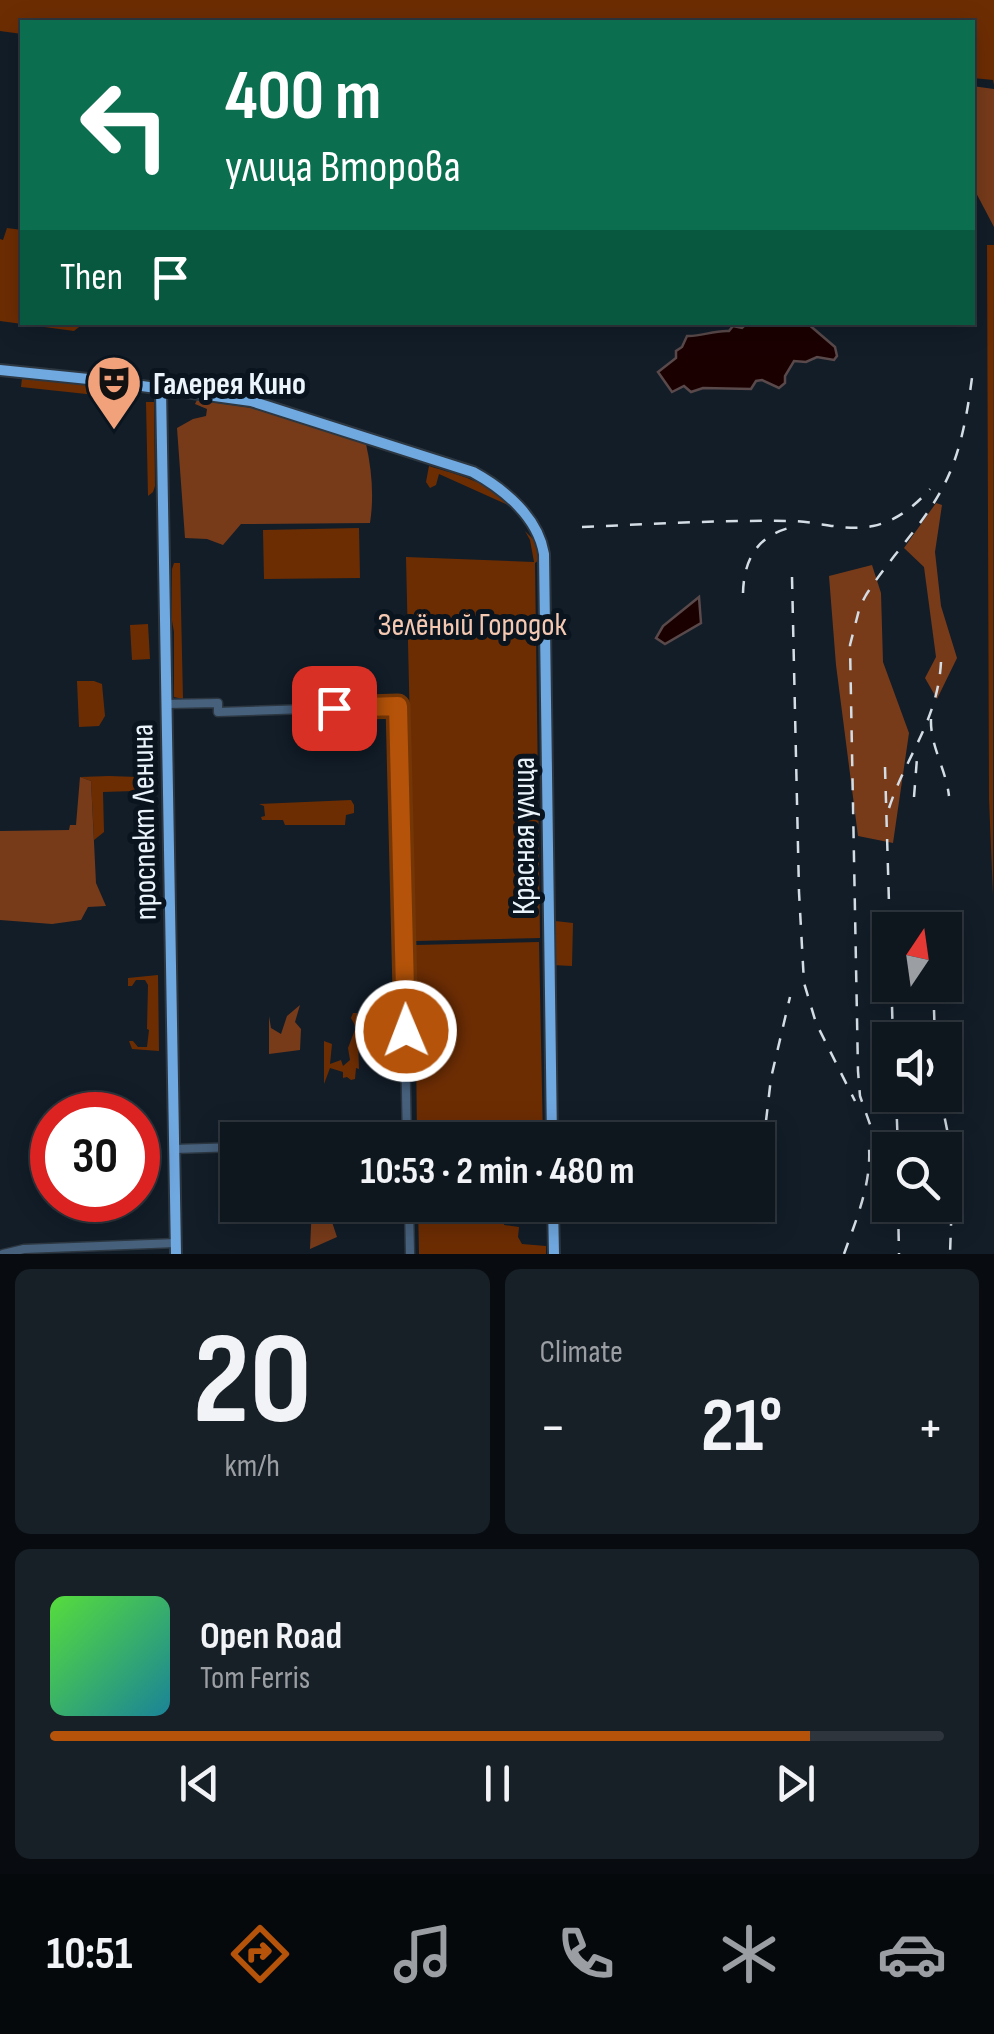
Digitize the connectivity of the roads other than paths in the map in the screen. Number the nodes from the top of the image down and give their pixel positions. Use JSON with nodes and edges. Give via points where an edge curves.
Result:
{"nodes":[{"id":1,"x":0,"y":370,"type":"edge"},
{"id":2,"x":161,"y":388,"type":"junction"},
{"id":3,"x":166,"y":704,"type":"junction"},
{"id":4,"x":408,"y":1122,"type":"edge"},
{"id":5,"x":552,"y":1122,"type":"edge"},
{"id":6,"x":220,"y":1148,"type":"edge"},
{"id":7,"x":174,"y":1149,"type":"junction"},
{"id":8,"x":409,"y":1222,"type":"edge"},
{"id":9,"x":553,"y":1222,"type":"edge"},
{"id":10,"x":176,"y":1249,"type":"edge"},
{"id":11,"x":3,"y":1254,"type":"edge"},
{"id":12,"x":410,"y":1254,"type":"edge"},
{"id":13,"x":554,"y":1254,"type":"edge"}],
"edges":[{"from":1,"to":2,"type":"main road"},
{"from":2,"to":3,"type":"main road","name":"проспект Ленина"},
{"from":2,"to":5,"type":"main road","name":"Красная улица","via":[[261,404],[468,470],[502,491],[538,533],[546,621]]},
{"from":3,"to":4,"type":"street","via":[[218,702],[218,712],[398,706]]},
{"from":3,"to":7,"type":"main road","name":"проспект Ленина"},
{"from":6,"to":7,"type":"street"},
{"from":7,"to":10,"type":"main road","name":"проспект Ленина"},
{"from":8,"to":12,"type":"street"},
{"from":9,"to":13,"type":"main road"},
{"from":10,"to":11,"type":"street"}]}
